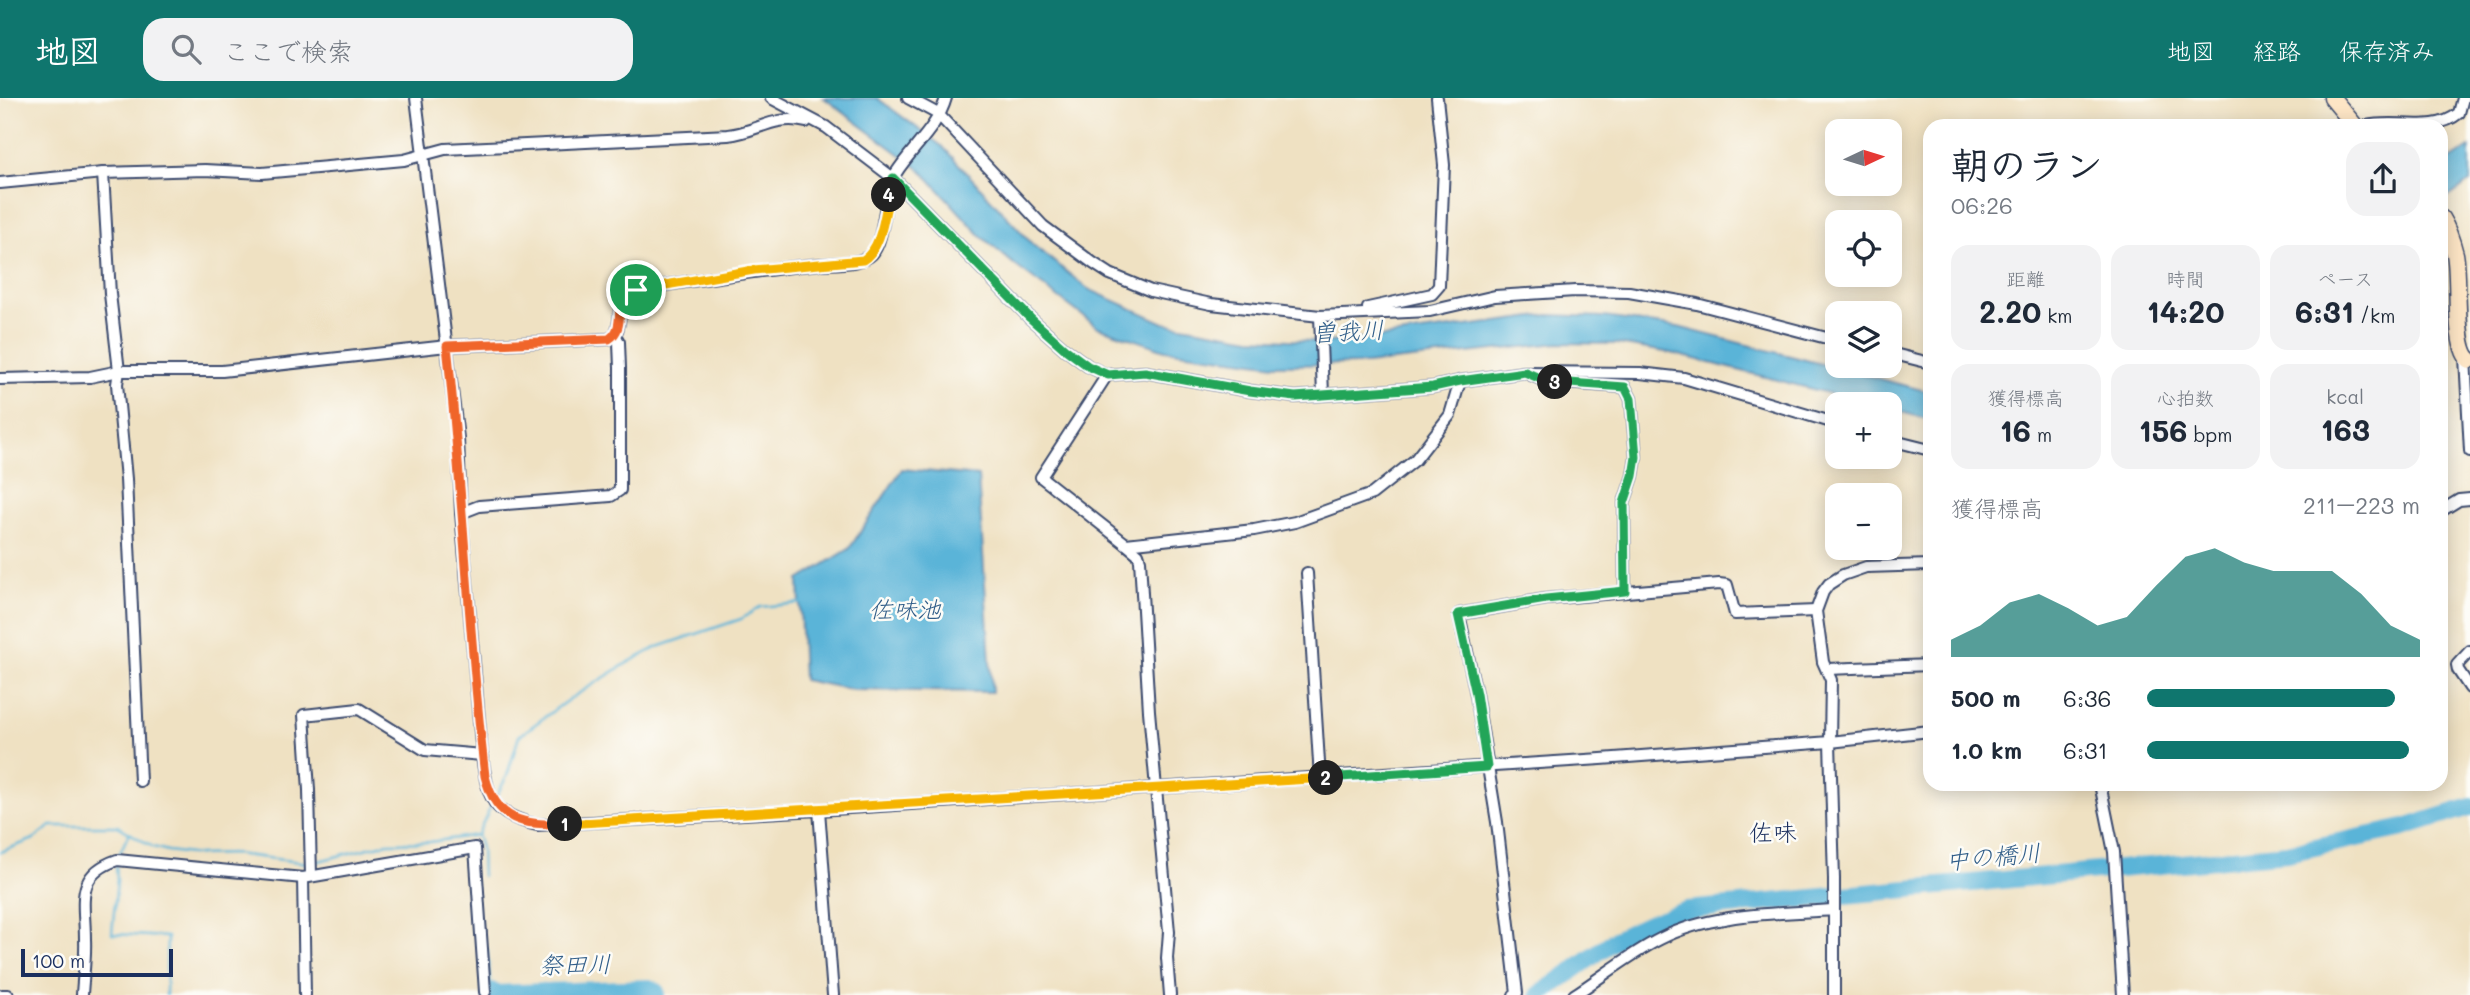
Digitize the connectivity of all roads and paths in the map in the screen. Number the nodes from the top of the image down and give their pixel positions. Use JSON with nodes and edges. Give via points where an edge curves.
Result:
{"nodes":[{"id":1,"x":416,"y":98,"type":"edge"},
{"id":2,"x":771,"y":98,"type":"edge"},
{"id":3,"x":908,"y":98,"type":"edge"},
{"id":4,"x":946,"y":98,"type":"edge"},
{"id":5,"x":1437,"y":98,"type":"edge"},
{"id":6,"x":2332,"y":98,"type":"edge"},
{"id":7,"x":2463,"y":98,"type":"edge"},
{"id":8,"x":936,"y":119,"type":"junction"},
{"id":9,"x":2349,"y":119,"type":"edge"},
{"id":10,"x":2448,"y":119,"type":"edge"},
{"id":11,"x":826,"y":127,"type":"junction"},
{"id":12,"x":422,"y":156,"type":"junction"},
{"id":13,"x":103,"y":173,"type":"junction"},
{"id":14,"x":894,"y":176,"type":"junction"},
{"id":15,"x":0,"y":183,"type":"edge"},
{"id":16,"x":2448,"y":237,"type":"edge"},
{"id":17,"x":1345,"y":314,"type":"junction"},
{"id":18,"x":1319,"y":320,"type":"junction"},
{"id":19,"x":615,"y":335,"type":"junction"},
{"id":20,"x":1825,"y":338,"type":"edge"},
{"id":21,"x":447,"y":346,"type":"junction"},
{"id":22,"x":1902,"y":356,"type":"edge"},
{"id":23,"x":2468,"y":358,"type":"edge"},
{"id":24,"x":1923,"y":361,"type":"edge"},
{"id":25,"x":119,"y":371,"type":"junction"},
{"id":26,"x":1525,"y":372,"type":"junction"},
{"id":27,"x":1108,"y":375,"type":"junction"},
{"id":28,"x":0,"y":379,"type":"edge"},
{"id":29,"x":1460,"y":381,"type":"junction"},
{"id":30,"x":1323,"y":391,"type":"junction"},
{"id":31,"x":1825,"y":420,"type":"edge"},
{"id":32,"x":1902,"y":443,"type":"edge"},
{"id":33,"x":1923,"y":448,"type":"edge"},
{"id":34,"x":2470,"y":451,"type":"edge"},
{"id":35,"x":2470,"y":502,"type":"edge"},
{"id":36,"x":2448,"y":507,"type":"edge"},
{"id":37,"x":461,"y":513,"type":"junction"},
{"id":38,"x":1126,"y":544,"type":"junction"},
{"id":39,"x":1923,"y":565,"type":"edge"},
{"id":40,"x":1307,"y":573,"type":"dead end"},
{"id":41,"x":1625,"y":591,"type":"junction"},
{"id":42,"x":1816,"y":611,"type":"junction"},
{"id":43,"x":2470,"y":652,"type":"edge"},
{"id":44,"x":1923,"y":665,"type":"edge"},
{"id":45,"x":1828,"y":669,"type":"junction"},
{"id":46,"x":2470,"y":688,"type":"edge"},
{"id":47,"x":1923,"y":732,"type":"edge"},
{"id":48,"x":1830,"y":742,"type":"junction"},
{"id":49,"x":482,"y":755,"type":"junction"},
{"id":50,"x":1487,"y":767,"type":"junction"},
{"id":51,"x":1320,"y":778,"type":"junction"},
{"id":52,"x":140,"y":781,"type":"dead end"},
{"id":53,"x":1157,"y":789,"type":"junction"},
{"id":54,"x":2101,"y":791,"type":"edge"},
{"id":55,"x":819,"y":810,"type":"junction"},
{"id":56,"x":307,"y":877,"type":"junction"},
{"id":57,"x":1834,"y":910,"type":"junction"},
{"id":58,"x":485,"y":992,"type":"dead end"},
{"id":59,"x":2,"y":995,"type":"edge"},
{"id":60,"x":8,"y":995,"type":"edge"},
{"id":61,"x":82,"y":995,"type":"edge"},
{"id":62,"x":305,"y":995,"type":"edge"},
{"id":63,"x":833,"y":995,"type":"edge"},
{"id":64,"x":1170,"y":995,"type":"edge"},
{"id":65,"x":1514,"y":995,"type":"edge"},
{"id":66,"x":1574,"y":995,"type":"edge"},
{"id":67,"x":1834,"y":995,"type":"edge"},
{"id":68,"x":2123,"y":995,"type":"edge"}],
"edges":[{"from":1,"to":12,"type":"street"},
{"from":2,"to":11,"type":"street"},
{"from":3,"to":8,"type":"street"},
{"from":4,"to":8,"type":"street"},
{"from":5,"to":17,"type":"street","via":[[1444,165],[1439,286],[1432,294]]},
{"from":6,"to":9,"type":"main road"},
{"from":7,"to":10,"type":"street","via":[[2459,113]]},
{"from":8,"to":14,"type":"street"},
{"from":8,"to":18,"type":"street","via":[[1043,226],[1110,274],[1178,297]]},
{"from":11,"to":12,"type":"street","via":[[786,119],[741,134],[445,149]]},
{"from":11,"to":14,"type":"street"},
{"from":12,"to":13,"type":"street","via":[[262,173]]},
{"from":12,"to":21,"type":"street"},
{"from":13,"to":15,"type":"street"},
{"from":13,"to":25,"type":"street"},
{"from":14,"to":19,"type":"street","via":[[876,246],[863,260],[754,270],[636,290],[622,295]]},
{"from":14,"to":27,"type":"street","via":[[1039,326],[1088,366]]},
{"from":16,"to":23,"type":"main road","via":[[2455,255],[2460,341]]},
{"from":17,"to":18,"type":"street"},
{"from":17,"to":20,"type":"street","via":[[1430,311],[1495,296],[1629,292],[1697,304]]},
{"from":18,"to":30,"type":"street"},
{"from":19,"to":21,"type":"street","via":[[609,339]]},
{"from":19,"to":37,"type":"street","via":[[620,368],[620,490],[611,496],[479,506]]},
{"from":21,"to":25,"type":"street","via":[[222,371]]},
{"from":21,"to":37,"type":"street"},
{"from":22,"to":24,"type":"street"},
{"from":23,"to":34,"type":"street"},
{"from":25,"to":28,"type":"street","via":[[90,377]]},
{"from":25,"to":52,"type":"street"},
{"from":26,"to":29,"type":"street"},
{"from":26,"to":31,"type":"street","via":[[1684,378]]},
{"from":26,"to":41,"type":"street","via":[[1548,382],[1625,387],[1631,399],[1636,457],[1624,503]]},
{"from":27,"to":30,"type":"street","via":[[1145,372],[1295,397]]},
{"from":27,"to":38,"type":"street","via":[[1041,477]]},
{"from":29,"to":30,"type":"street","via":[[1433,387]]},
{"from":29,"to":38,"type":"street","via":[[1450,415],[1415,460],[1372,494],[1295,522]]},
{"from":32,"to":33,"type":"street"},
{"from":35,"to":36,"type":"street","via":[[2459,500]]},
{"from":37,"to":49,"type":"street"},
{"from":38,"to":53,"type":"street","via":[[1140,560]]},
{"from":39,"to":42,"type":"street","via":[[1858,569],[1829,584]]},
{"from":40,"to":51,"type":"street"},
{"from":41,"to":42,"type":"street","via":[[1727,585],[1735,614]]},
{"from":41,"to":50,"type":"street","via":[[1458,614]]},
{"from":42,"to":45,"type":"street"},
{"from":43,"to":46,"type":"street","via":[[2457,665]]},
{"from":44,"to":45,"type":"street"},
{"from":45,"to":48,"type":"street"},
{"from":47,"to":48,"type":"street"},
{"from":48,"to":50,"type":"street"},
{"from":48,"to":57,"type":"street"},
{"from":49,"to":55,"type":"street","via":[[496,806],[508,816],[537,825]]},
{"from":49,"to":56,"type":"street","via":[[425,750],[359,709],[304,715],[309,790]]},
{"from":50,"to":51,"type":"street"},
{"from":50,"to":65,"type":"street"},
{"from":51,"to":53,"type":"street"},
{"from":53,"to":55,"type":"street"},
{"from":53,"to":64,"type":"street"},
{"from":54,"to":68,"type":"street","via":[[2114,852]]},
{"from":55,"to":63,"type":"street"},
{"from":56,"to":58,"type":"street","via":[[475,848]]},
{"from":56,"to":61,"type":"street","via":[[117,860],[100,866],[84,891]]},
{"from":56,"to":62,"type":"street"},
{"from":57,"to":66,"type":"street","via":[[1759,915],[1689,927],[1659,939]]},
{"from":57,"to":67,"type":"street"},
{"from":59,"to":60,"type":"street"}]}
